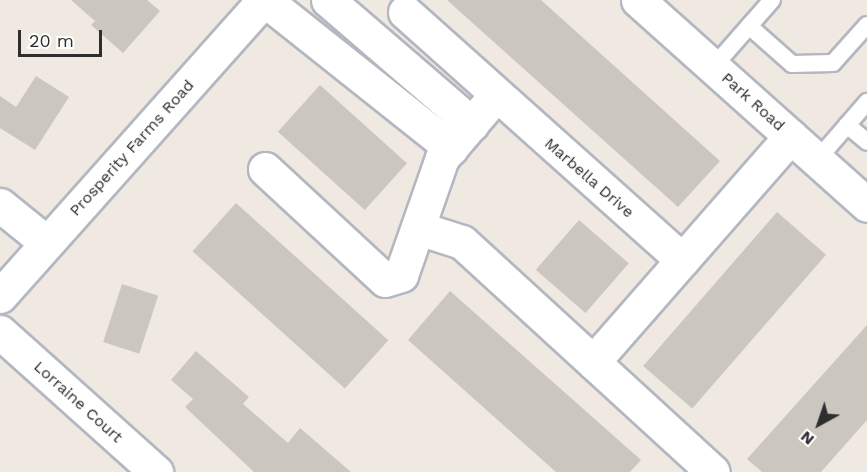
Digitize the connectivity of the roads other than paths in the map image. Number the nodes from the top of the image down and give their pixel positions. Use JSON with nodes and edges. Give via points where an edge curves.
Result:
{"nodes":[{"id":1,"x":265,"y":0,"type":"edge"},
{"id":2,"x":328,"y":0,"type":"edge"},
{"id":3,"x":638,"y":0,"type":"edge"},
{"id":4,"x":772,"y":0,"type":"edge"},
{"id":5,"x":405,"y":12,"type":"dead end"},
{"id":6,"x":867,"y":25,"type":"edge"},
{"id":7,"x":749,"y":26,"type":"junction"},
{"id":8,"x":714,"y":66,"type":"junction"},
{"id":9,"x":496,"y":95,"type":"junction"},
{"id":10,"x":867,"y":102,"type":"edge"},
{"id":11,"x":472,"y":124,"type":"junction"},
{"id":12,"x":847,"y":125,"type":"junction"},
{"id":13,"x":791,"y":136,"type":"junction"},
{"id":14,"x":867,"y":142,"type":"edge"},
{"id":15,"x":451,"y":148,"type":"junction"},
{"id":16,"x":817,"y":160,"type":"junction"},
{"id":17,"x":266,"y":169,"type":"dead end"},
{"id":18,"x":0,"y":205,"type":"edge"},
{"id":19,"x":867,"y":205,"type":"edge"},
{"id":20,"x":417,"y":228,"type":"junction"},
{"id":21,"x":47,"y":243,"type":"junction"},
{"id":22,"x":682,"y":260,"type":"junction"},
{"id":23,"x":0,"y":296,"type":"edge"},
{"id":24,"x":0,"y":332,"type":"edge"},
{"id":25,"x":593,"y":362,"type":"junction"},
{"id":26,"x":156,"y":472,"type":"edge"},
{"id":27,"x":712,"y":472,"type":"edge"}],
"edges":[{"from":1,"to":15,"type":"street"},
{"from":1,"to":21,"type":"street","name":"Prosperity Farms Road"},
{"from":2,"to":11,"type":"street"},
{"from":3,"to":8,"type":"street","name":"Park Road"},
{"from":4,"to":7,"type":"lane"},
{"from":5,"to":9,"type":"street","name":"Marbella Drive"},
{"from":6,"to":7,"type":"lane","via":[[833,63],[792,64]]},
{"from":7,"to":8,"type":"lane"},
{"from":8,"to":13,"type":"street","name":"Park Road"},
{"from":9,"to":11,"type":"street"},
{"from":9,"to":22,"type":"street","name":"Marbella Drive"},
{"from":10,"to":12,"type":"lane"},
{"from":11,"to":15,"type":"street"},
{"from":12,"to":14,"type":"lane"},
{"from":12,"to":16,"type":"lane"},
{"from":13,"to":16,"type":"street","name":"Park Road"},
{"from":13,"to":22,"type":"street"},
{"from":15,"to":20,"type":"street","via":[[442,158]]},
{"from":16,"to":19,"type":"street","name":"Park Road"},
{"from":17,"to":20,"type":"street","via":[[385,280],[401,275]]},
{"from":18,"to":21,"type":"street"},
{"from":20,"to":25,"type":"street","via":[[462,242]]},
{"from":21,"to":23,"type":"street","name":"Prosperity Farms Road"},
{"from":22,"to":25,"type":"street"},
{"from":24,"to":26,"type":"street","name":"Lorraine Court"},
{"from":25,"to":27,"type":"street"}]}
